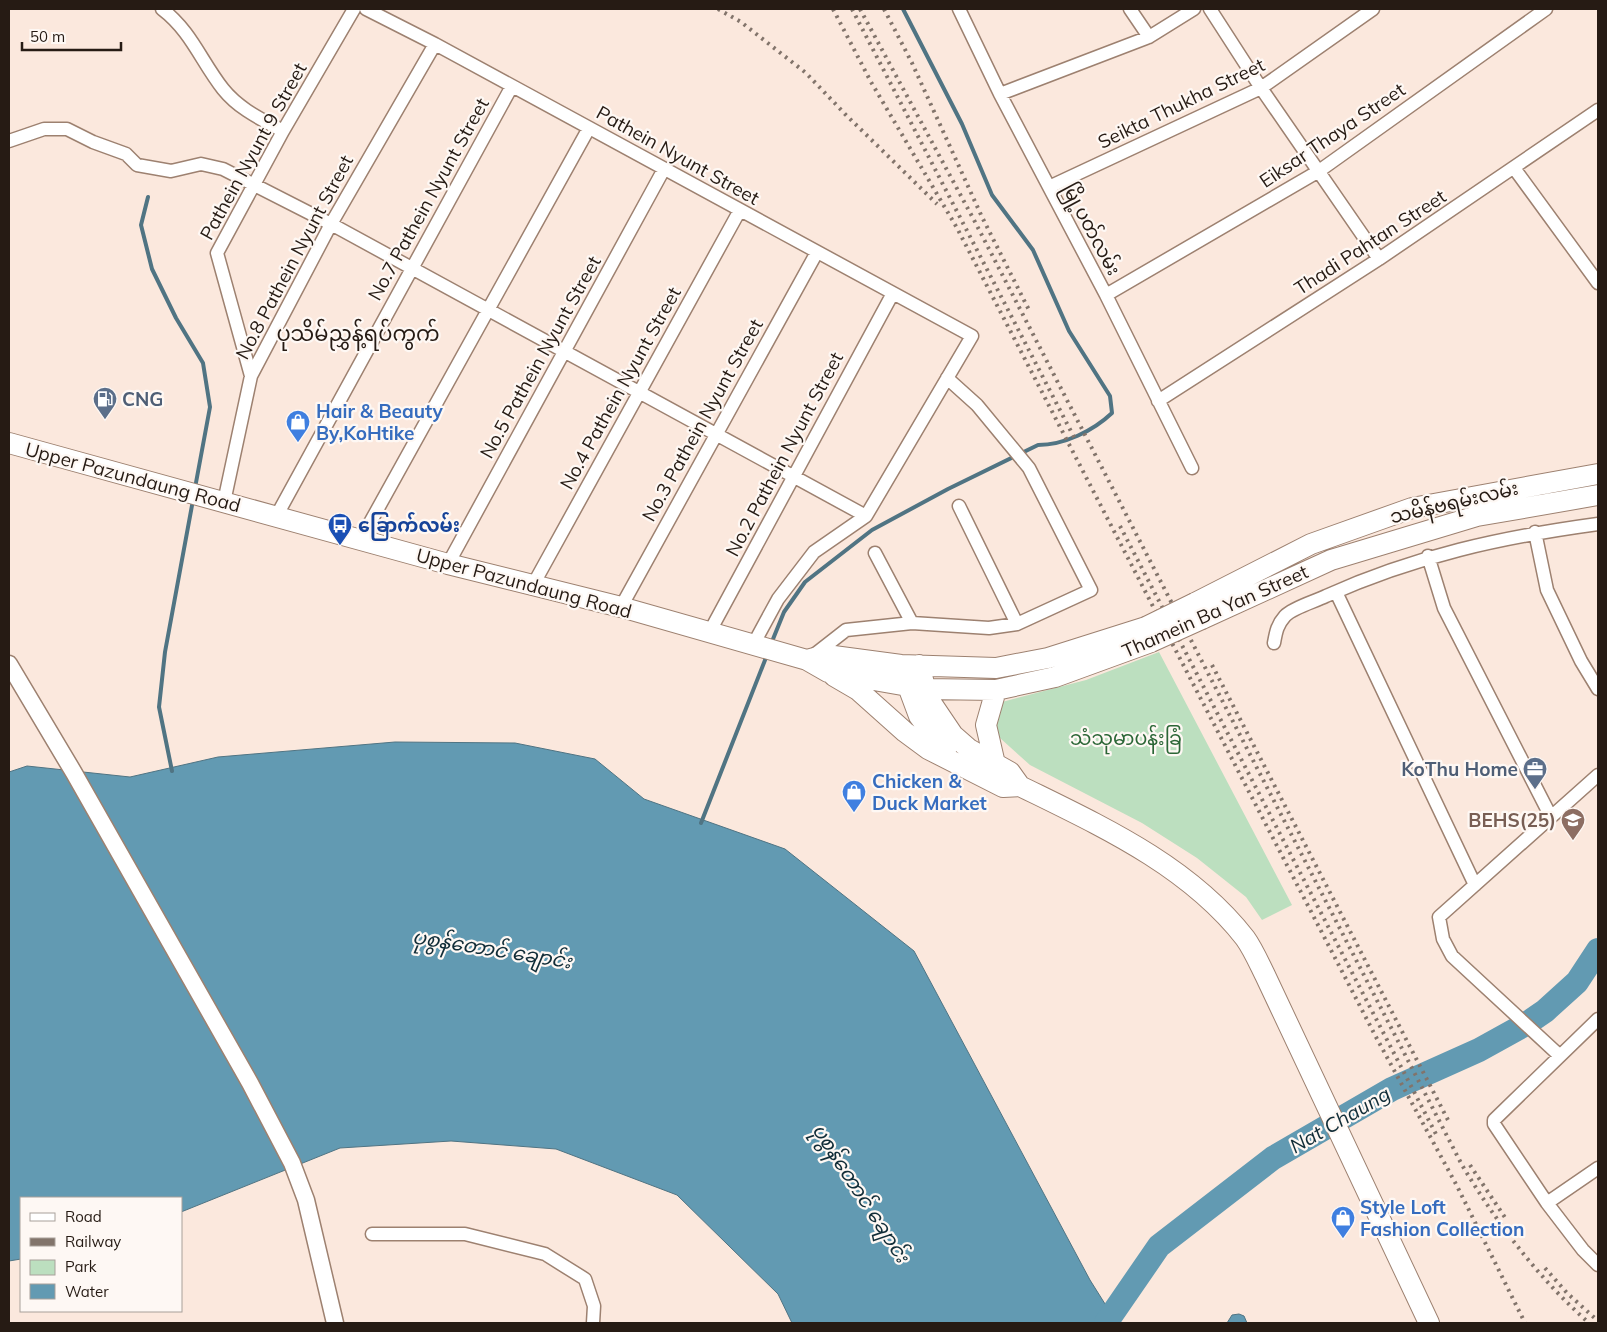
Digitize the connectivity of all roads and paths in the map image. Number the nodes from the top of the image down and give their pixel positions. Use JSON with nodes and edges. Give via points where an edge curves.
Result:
{"nodes":[{"id":1,"x":162,"y":9,"type":"edge"},
{"id":2,"x":354,"y":9,"type":"edge"},
{"id":3,"x":366,"y":9,"type":"edge"},
{"id":4,"x":959,"y":9,"type":"edge"},
{"id":5,"x":1130,"y":9,"type":"edge"},
{"id":6,"x":1194,"y":9,"type":"edge"},
{"id":7,"x":1210,"y":9,"type":"edge"},
{"id":8,"x":1374,"y":9,"type":"edge"},
{"id":9,"x":1546,"y":9,"type":"edge"},
{"id":10,"x":1149,"y":37,"type":"junction"},
{"id":11,"x":435,"y":44,"type":"junction"},
{"id":12,"x":512,"y":86,"type":"junction"},
{"id":13,"x":1261,"y":88,"type":"junction"},
{"id":14,"x":1000,"y":94,"type":"junction"},
{"id":15,"x":1598,"y":110,"type":"edge"},
{"id":16,"x":589,"y":128,"type":"junction"},
{"id":17,"x":283,"y":131,"type":"junction"},
{"id":18,"x":9,"y":142,"type":"edge"},
{"id":19,"x":664,"y":168,"type":"junction"},
{"id":20,"x":1514,"y":168,"type":"junction"},
{"id":21,"x":1319,"y":171,"type":"junction"},
{"id":22,"x":254,"y":185,"type":"junction"},
{"id":23,"x":1049,"y":187,"type":"junction"},
{"id":24,"x":740,"y":210,"type":"junction"},
{"id":25,"x":331,"y":224,"type":"junction"},
{"id":26,"x":816,"y":252,"type":"junction"},
{"id":27,"x":1379,"y":259,"type":"junction"},
{"id":28,"x":411,"y":270,"type":"junction"},
{"id":29,"x":1598,"y":283,"type":"edge"},
{"id":30,"x":893,"y":293,"type":"junction"},
{"id":31,"x":1106,"y":295,"type":"junction"},
{"id":32,"x":487,"y":311,"type":"junction"},
{"id":33,"x":564,"y":352,"type":"junction"},
{"id":34,"x":251,"y":376,"type":"junction"},
{"id":35,"x":947,"y":378,"type":"junction"},
{"id":36,"x":638,"y":393,"type":"junction"},
{"id":37,"x":1158,"y":400,"type":"junction"},
{"id":38,"x":716,"y":434,"type":"junction"},
{"id":39,"x":9,"y":443,"type":"edge"},
{"id":40,"x":1192,"y":468,"type":"dead end"},
{"id":41,"x":1598,"y":474,"type":"edge"},
{"id":42,"x":793,"y":476,"type":"junction"},
{"id":43,"x":1598,"y":495,"type":"edge"},
{"id":44,"x":224,"y":502,"type":"junction"},
{"id":45,"x":958,"y":506,"type":"dead end"},
{"id":46,"x":277,"y":515,"type":"junction"},
{"id":47,"x":866,"y":516,"type":"junction"},
{"id":48,"x":1598,"y":524,"type":"edge"},
{"id":49,"x":1535,"y":532,"type":"junction"},
{"id":50,"x":361,"y":539,"type":"junction"},
{"id":51,"x":875,"y":553,"type":"dead end"},
{"id":52,"x":1428,"y":556,"type":"junction"},
{"id":53,"x":448,"y":564,"type":"junction"},
{"id":54,"x":533,"y":585,"type":"junction"},
{"id":55,"x":1336,"y":592,"type":"junction"},
{"id":56,"x":621,"y":607,"type":"junction"},
{"id":57,"x":1198,"y":611,"type":"junction"},
{"id":58,"x":912,"y":623,"type":"junction"},
{"id":59,"x":1016,"y":624,"type":"junction"},
{"id":60,"x":709,"y":633,"type":"junction"},
{"id":61,"x":1148,"y":635,"type":"junction"},
{"id":62,"x":1274,"y":643,"type":"dead end"},
{"id":63,"x":754,"y":645,"type":"junction"},
{"id":64,"x":1048,"y":658,"type":"junction"},
{"id":65,"x":808,"y":660,"type":"junction"},
{"id":66,"x":9,"y":664,"type":"edge"},
{"id":67,"x":910,"y":665,"type":"junction"},
{"id":68,"x":828,"y":672,"type":"junction"},
{"id":69,"x":1055,"y":677,"type":"junction"},
{"id":70,"x":906,"y":684,"type":"junction"},
{"id":71,"x":925,"y":689,"type":"junction"},
{"id":72,"x":1598,"y":689,"type":"edge"},
{"id":73,"x":996,"y":690,"type":"junction"},
{"id":74,"x":954,"y":761,"type":"junction"},
{"id":75,"x":996,"y":764,"type":"junction"},
{"id":76,"x":1598,"y":775,"type":"edge"},
{"id":77,"x":1020,"y":786,"type":"junction"},
{"id":78,"x":1551,"y":817,"type":"junction"},
{"id":79,"x":1475,"y":885,"type":"junction"},
{"id":80,"x":1598,"y":1019,"type":"edge"},
{"id":81,"x":1560,"y":1056,"type":"junction"},
{"id":82,"x":1598,"y":1168,"type":"edge"},
{"id":83,"x":1547,"y":1204,"type":"junction"},
{"id":84,"x":372,"y":1234,"type":"dead end"},
{"id":85,"x":1598,"y":1265,"type":"edge"},
{"id":86,"x":334,"y":1323,"type":"edge"},
{"id":87,"x":593,"y":1323,"type":"edge"},
{"id":88,"x":1429,"y":1323,"type":"edge"}],
"edges":[{"from":1,"to":17,"type":"street","via":[[178,21],[223,89],[244,110]]},
{"from":2,"to":17,"type":"street","name":"Pathein Nyunt 9 Street"},
{"from":3,"to":11,"type":"street","name":"Pathein Nyunt Street"},
{"from":4,"to":14,"type":"street","name":"မြို့ပတ်လမ်း"},
{"from":5,"to":10,"type":"street"},
{"from":6,"to":10,"type":"street"},
{"from":7,"to":13,"type":"street"},
{"from":8,"to":13,"type":"street","name":"Seikta Thukha Street"},
{"from":9,"to":21,"type":"street","name":"Eiksar Thaya Street"},
{"from":10,"to":14,"type":"street"},
{"from":11,"to":12,"type":"street","name":"Pathein Nyunt Street"},
{"from":11,"to":25,"type":"street","name":"No.8 Pathein Nyunt Street"},
{"from":12,"to":16,"type":"street","name":"Pathein Nyunt Street"},
{"from":12,"to":28,"type":"street","name":"No.7 Pathein Nyunt Street"},
{"from":13,"to":21,"type":"street"},
{"from":13,"to":23,"type":"street","name":"Seikta Thukha Street"},
{"from":14,"to":23,"type":"street","name":"မြို့ပတ်လမ်း"},
{"from":15,"to":20,"type":"street","name":"Thadi Pahtan Street"},
{"from":16,"to":19,"type":"street","name":"Pathein Nyunt Street"},
{"from":16,"to":32,"type":"street"},
{"from":17,"to":22,"type":"street","name":"Pathein Nyunt 9 Street"},
{"from":18,"to":22,"type":"street","via":[[44,129],[67,129],[126,154],[137,165],[171,171],[200,164],[223,168]]},
{"from":19,"to":24,"type":"street","name":"Pathein Nyunt Street"},
{"from":19,"to":33,"type":"street","name":"No.5 Pathein Nyunt Street"},
{"from":20,"to":27,"type":"street","name":"Thadi Pahtan Street"},
{"from":20,"to":29,"type":"street"},
{"from":21,"to":27,"type":"street"},
{"from":21,"to":31,"type":"street","name":"Eiksar Thaya Street"},
{"from":22,"to":25,"type":"street"},
{"from":22,"to":34,"type":"street","name":"Pathein Nyunt 9 Street","via":[[217,253]]},
{"from":23,"to":31,"type":"street","name":"မြို့ပတ်လမ်း"},
{"from":24,"to":26,"type":"street","name":"Pathein Nyunt Street"},
{"from":24,"to":36,"type":"street","name":"No.4 Pathein Nyunt Street"},
{"from":25,"to":28,"type":"street"},
{"from":25,"to":34,"type":"street","name":"No.8 Pathein Nyunt Street"},
{"from":26,"to":30,"type":"street","name":"Pathein Nyunt Street"},
{"from":26,"to":38,"type":"street","name":"No.3 Pathein Nyunt Street"},
{"from":27,"to":37,"type":"street","name":"Thadi Pahtan Street"},
{"from":28,"to":32,"type":"street"},
{"from":28,"to":46,"type":"street","name":"No.7 Pathein Nyunt Street"},
{"from":30,"to":35,"type":"street","name":"Pathein Nyunt Street","via":[[972,336]]},
{"from":30,"to":42,"type":"street","name":"No.2 Pathein Nyunt Street"},
{"from":31,"to":37,"type":"street","name":"မြို့ပတ်လမ်း"},
{"from":32,"to":33,"type":"street"},
{"from":32,"to":50,"type":"street"},
{"from":33,"to":36,"type":"street"},
{"from":33,"to":53,"type":"street","name":"No.5 Pathein Nyunt Street"},
{"from":34,"to":44,"type":"street","name":"No.8 Pathein Nyunt Street"},
{"from":35,"to":47,"type":"street"},
{"from":35,"to":59,"type":"street","via":[[977,405],[1029,468],[1091,590]]},
{"from":36,"to":38,"type":"street"},
{"from":36,"to":54,"type":"street","name":"No.4 Pathein Nyunt Street"},
{"from":37,"to":40,"type":"street","name":"မြို့ပတ်လမ်း"},
{"from":38,"to":42,"type":"street"},
{"from":38,"to":56,"type":"street","name":"No.3 Pathein Nyunt Street"},
{"from":39,"to":44,"type":"main road","name":"Upper Pazundaung Road"},
{"from":41,"to":57,"type":"main road","name":"သမိန်ဗရမ်းလမ်း","via":[[1412,508],[1311,544]]},
{"from":42,"to":47,"type":"street"},
{"from":42,"to":60,"type":"street","name":"No.2 Pathein Nyunt Street"},
{"from":43,"to":57,"type":"main road","name":"Thamein Ba Yan Street","via":[[1476,516],[1331,560]]},
{"from":44,"to":46,"type":"main road","name":"Upper Pazundaung Road"},
{"from":45,"to":59,"type":"street"},
{"from":46,"to":50,"type":"main road","name":"Upper Pazundaung Road"},
{"from":47,"to":63,"type":"street","via":[[814,552],[778,599]]},
{"from":48,"to":49,"type":"street"},
{"from":49,"to":52,"type":"street"},
{"from":49,"to":72,"type":"street","via":[[1547,590]]},
{"from":50,"to":53,"type":"main road","name":"Upper Pazundaung Road"},
{"from":51,"to":58,"type":"street"},
{"from":52,"to":55,"type":"street"},
{"from":52,"to":78,"type":"street","via":[[1444,608]]},
{"from":53,"to":54,"type":"main road","name":"Upper Pazundaung Road"},
{"from":54,"to":56,"type":"main road","name":"Upper Pazundaung Road"},
{"from":55,"to":62,"type":"street","via":[[1287,614],[1276,627]]},
{"from":55,"to":79,"type":"street"},
{"from":56,"to":60,"type":"main road","name":"Upper Pazundaung Road"},
{"from":57,"to":61,"type":"main road","name":"သမိန်ဗရမ်းလမ်း","bridge":true},
{"from":58,"to":59,"type":"street","via":[[988,628]]},
{"from":58,"to":65,"type":"street","via":[[846,630]]},
{"from":60,"to":63,"type":"main road","name":"Upper Pazundaung Road"},
{"from":61,"to":64,"type":"main road","name":"သမိန်ဗရမ်းလမ်း"},
{"from":61,"to":69,"type":"main road","name":"Thamein Ba Yan Street"},
{"from":63,"to":65,"type":"main road","name":"Upper Pazundaung Road"},
{"from":64,"to":67,"type":"main road","name":"သမိန်ဗရမ်းလမ်း","via":[[996,668]]},
{"from":64,"to":69,"type":"main road"},
{"from":65,"to":67,"type":"main road","name":"သမိန်ဗရမ်းလမ်း","via":[[826,655]]},
{"from":65,"to":68,"type":"main road"},
{"from":66,"to":86,"type":"street","via":[[74,773],[292,1163],[306,1200]]},
{"from":67,"to":70,"type":"main road"},
{"from":67,"to":71,"type":"main road"},
{"from":68,"to":70,"type":"main road","name":"Thamein Ba Yan Street"},
{"from":68,"to":74,"type":"main road","via":[[858,690],[928,749]]},
{"from":69,"to":73,"type":"main road","name":"Thamein Ba Yan Street"},
{"from":70,"to":71,"type":"main road","name":"Thamein Ba Yan Street"},
{"from":70,"to":74,"type":"main road","via":[[926,729]]},
{"from":71,"to":73,"type":"main road","name":"Thamein Ba Yan Street"},
{"from":71,"to":75,"type":"main road","via":[[953,735],[969,749]]},
{"from":73,"to":75,"type":"main road","via":[[986,725]]},
{"from":74,"to":77,"type":"main road","via":[[1004,787]]},
{"from":75,"to":77,"type":"main road","via":[[1010,772]]},
{"from":76,"to":78,"type":"street"},
{"from":77,"to":88,"type":"main road","via":[[1129,841],[1180,875],[1220,910],[1246,940]]},
{"from":78,"to":79,"type":"street"},
{"from":79,"to":81,"type":"street","via":[[1439,917],[1443,939],[1452,956]]},
{"from":80,"to":81,"type":"street"},
{"from":81,"to":83,"type":"street","via":[[1494,1120]]},
{"from":82,"to":83,"type":"street"},
{"from":83,"to":85,"type":"street"},
{"from":84,"to":87,"type":"street","via":[[465,1234],[545,1254],[585,1279],[594,1306]]}]}
